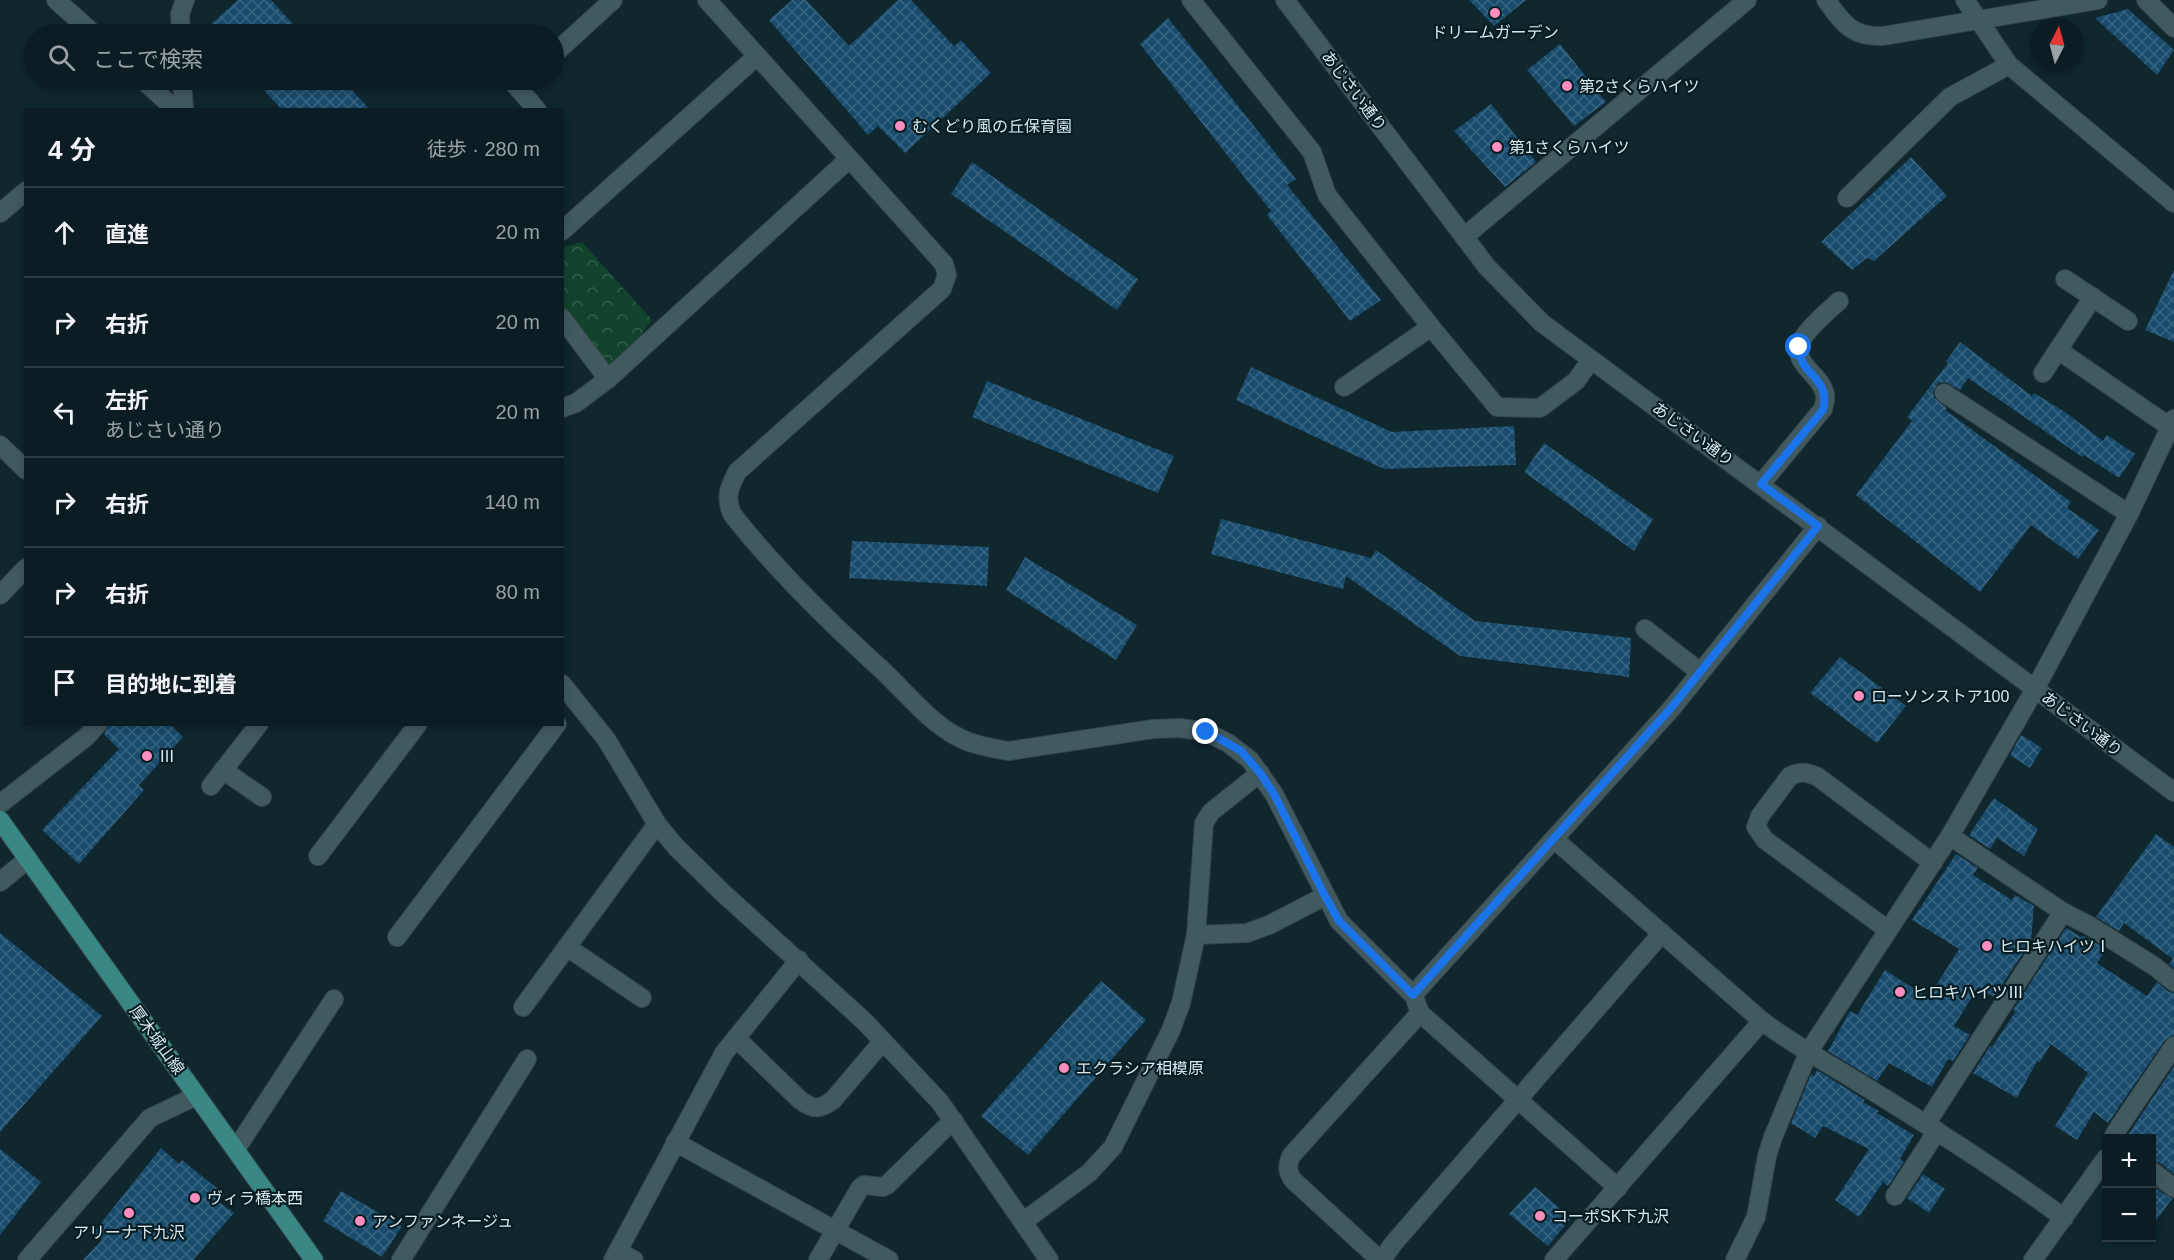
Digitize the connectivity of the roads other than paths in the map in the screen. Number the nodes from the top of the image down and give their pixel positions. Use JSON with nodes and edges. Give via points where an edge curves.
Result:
{"nodes":[{"id":1,"x":56,"y":0,"type":"edge"},
{"id":2,"x":166,"y":0,"type":"edge"},
{"id":3,"x":613,"y":0,"type":"edge"},
{"id":4,"x":706,"y":0,"type":"edge"},
{"id":5,"x":1191,"y":0,"type":"edge"},
{"id":6,"x":1285,"y":0,"type":"edge"},
{"id":7,"x":1747,"y":0,"type":"edge"},
{"id":8,"x":1826,"y":0,"type":"edge"},
{"id":9,"x":1965,"y":0,"type":"edge"},
{"id":10,"x":2098,"y":0,"type":"edge"},
{"id":11,"x":2146,"y":0,"type":"edge"},
{"id":12,"x":2077,"y":2,"type":"edge"},
{"id":13,"x":183,"y":7,"type":"edge"},
{"id":14,"x":1978,"y":20,"type":"junction"},
{"id":15,"x":83,"y":24,"type":"edge"},
{"id":16,"x":182,"y":24,"type":"edge"},
{"id":17,"x":2174,"y":28,"type":"edge"},
{"id":18,"x":564,"y":45,"type":"edge"},
{"id":19,"x":757,"y":56,"type":"junction"},
{"id":20,"x":2009,"y":65,"type":"junction"},
{"id":21,"x":154,"y":90,"type":"edge"},
{"id":22,"x":183,"y":90,"type":"edge"},
{"id":23,"x":523,"y":90,"type":"edge"},
{"id":24,"x":174,"y":108,"type":"edge"},
{"id":25,"x":184,"y":108,"type":"edge"},
{"id":26,"x":536,"y":108,"type":"edge"},
{"id":27,"x":849,"y":159,"type":"junction"},
{"id":28,"x":24,"y":192,"type":"edge"},
{"id":29,"x":1847,"y":198,"type":"dead end"},
{"id":30,"x":2174,"y":203,"type":"edge"},
{"id":31,"x":0,"y":213,"type":"edge"},
{"id":32,"x":564,"y":229,"type":"edge"},
{"id":33,"x":1464,"y":237,"type":"junction"},
{"id":34,"x":2065,"y":279,"type":"dead end"},
{"id":35,"x":2092,"y":297,"type":"junction"},
{"id":36,"x":1839,"y":301,"type":"dead end"},
{"id":37,"x":564,"y":321,"type":"edge"},
{"id":38,"x":2128,"y":321,"type":"dead end"},
{"id":39,"x":1431,"y":327,"type":"junction"},
{"id":40,"x":2058,"y":350,"type":"junction"},
{"id":41,"x":1591,"y":360,"type":"junction"},
{"id":42,"x":2043,"y":373,"type":"dead end"},
{"id":43,"x":608,"y":379,"type":"junction"},
{"id":44,"x":1344,"y":387,"type":"dead end"},
{"id":45,"x":1944,"y":393,"type":"dead end"},
{"id":46,"x":564,"y":407,"type":"edge"},
{"id":47,"x":2172,"y":423,"type":"edge"},
{"id":48,"x":0,"y":445,"type":"edge"},
{"id":49,"x":24,"y":468,"type":"edge"},
{"id":50,"x":1761,"y":484,"type":"junction"},
{"id":51,"x":2128,"y":514,"type":"junction"},
{"id":52,"x":1818,"y":526,"type":"junction"},
{"id":53,"x":24,"y":569,"type":"edge"},
{"id":54,"x":0,"y":595,"type":"edge"},
{"id":55,"x":1645,"y":628,"type":"dead end"},
{"id":56,"x":1700,"y":672,"type":"junction"},
{"id":57,"x":564,"y":686,"type":"edge"},
{"id":58,"x":2034,"y":689,"type":"junction"},
{"id":59,"x":576,"y":699,"type":"junction"},
{"id":60,"x":564,"y":714,"type":"edge"},
{"id":61,"x":96,"y":726,"type":"edge"},
{"id":62,"x":257,"y":726,"type":"edge"},
{"id":63,"x":416,"y":726,"type":"edge"},
{"id":64,"x":555,"y":726,"type":"edge"},
{"id":65,"x":223,"y":770,"type":"junction"},
{"id":66,"x":1260,"y":773,"type":"junction"},
{"id":67,"x":211,"y":786,"type":"dead end"},
{"id":68,"x":2174,"y":792,"type":"edge"},
{"id":69,"x":262,"y":797,"type":"dead end"},
{"id":70,"x":0,"y":804,"type":"edge"},
{"id":71,"x":0,"y":820,"type":"edge"},
{"id":72,"x":657,"y":824,"type":"junction"},
{"id":73,"x":1950,"y":836,"type":"junction"},
{"id":74,"x":1554,"y":839,"type":"junction"},
{"id":75,"x":318,"y":856,"type":"dead end"},
{"id":76,"x":28,"y":859,"type":"junction"},
{"id":77,"x":1933,"y":863,"type":"junction"},
{"id":78,"x":0,"y":882,"type":"edge"},
{"id":79,"x":1325,"y":896,"type":"junction"},
{"id":80,"x":2063,"y":912,"type":"junction"},
{"id":81,"x":1888,"y":930,"type":"junction"},
{"id":82,"x":1662,"y":933,"type":"junction"},
{"id":83,"x":1196,"y":935,"type":"junction"},
{"id":84,"x":397,"y":937,"type":"dead end"},
{"id":85,"x":567,"y":947,"type":"junction"},
{"id":86,"x":799,"y":960,"type":"junction"},
{"id":87,"x":2174,"y":982,"type":"edge"},
{"id":88,"x":1413,"y":995,"type":"junction"},
{"id":89,"x":642,"y":998,"type":"dead end"},
{"id":90,"x":334,"y":999,"type":"dead end"},
{"id":91,"x":523,"y":1007,"type":"dead end"},
{"id":92,"x":1420,"y":1013,"type":"junction"},
{"id":93,"x":1762,"y":1021,"type":"junction"},
{"id":94,"x":736,"y":1038,"type":"junction"},
{"id":95,"x":883,"y":1041,"type":"junction"},
{"id":96,"x":2174,"y":1046,"type":"edge"},
{"id":97,"x":1809,"y":1051,"type":"junction"},
{"id":98,"x":527,"y":1059,"type":"dead end"},
{"id":99,"x":196,"y":1096,"type":"junction"},
{"id":100,"x":1518,"y":1099,"type":"junction"},
{"id":101,"x":954,"y":1121,"type":"junction"},
{"id":102,"x":1931,"y":1128,"type":"junction"},
{"id":103,"x":2116,"y":1134,"type":"edge"},
{"id":104,"x":675,"y":1142,"type":"junction"},
{"id":105,"x":236,"y":1149,"type":"junction"},
{"id":106,"x":2102,"y":1164,"type":"edge"},
{"id":107,"x":2156,"y":1175,"type":"edge"},
{"id":108,"x":1618,"y":1188,"type":"junction"},
{"id":109,"x":2174,"y":1188,"type":"edge"},
{"id":110,"x":1895,"y":1196,"type":"dead end"},
{"id":111,"x":2064,"y":1218,"type":"junction"},
{"id":112,"x":1024,"y":1221,"type":"junction"},
{"id":113,"x":834,"y":1230,"type":"junction"},
{"id":114,"x":615,"y":1256,"type":"edge"},
{"id":115,"x":27,"y":1260,"type":"edge"},
{"id":116,"x":314,"y":1260,"type":"edge"},
{"id":117,"x":400,"y":1260,"type":"edge"},
{"id":118,"x":634,"y":1260,"type":"edge"},
{"id":119,"x":818,"y":1260,"type":"edge"},
{"id":120,"x":889,"y":1260,"type":"edge"},
{"id":121,"x":1049,"y":1260,"type":"edge"},
{"id":122,"x":1381,"y":1260,"type":"edge"},
{"id":123,"x":1554,"y":1260,"type":"edge"},
{"id":124,"x":1735,"y":1260,"type":"edge"},
{"id":125,"x":2033,"y":1260,"type":"edge"}],
"edges":[{"from":1,"to":15,"type":"street"},
{"from":2,"to":13,"type":"street"},
{"from":3,"to":18,"type":"street"},
{"from":4,"to":19,"type":"street"},
{"from":5,"to":39,"type":"street","via":[[1312,152],[1328,195]]},
{"from":6,"to":33,"type":"street","name":"あじさい通り"},
{"from":7,"to":33,"type":"street"},
{"from":8,"to":14,"type":"street","via":[[1845,26],[1871,36]]},
{"from":9,"to":14,"type":"street"},
{"from":10,"to":12,"type":"street"},
{"from":11,"to":17,"type":"street"},
{"from":12,"to":14,"type":"street"},
{"from":13,"to":16,"type":"street"},
{"from":14,"to":20,"type":"street"},
{"from":19,"to":27,"type":"street"},
{"from":19,"to":32,"type":"street"},
{"from":20,"to":29,"type":"street","via":[[1950,97]]},
{"from":20,"to":30,"type":"street"},
{"from":21,"to":24,"type":"street"},
{"from":22,"to":25,"type":"street"},
{"from":23,"to":26,"type":"street"},
{"from":27,"to":43,"type":"street"},
{"from":27,"to":66,"type":"street","via":[[944,264],[947,275],[942,289],[737,472],[727,495],[732,514],[864,655],[931,718],[956,736],[1009,752],[1154,729],[1194,730],[1241,751]]},
{"from":28,"to":31,"type":"street"},
{"from":33,"to":41,"type":"street","name":"あじさい通り","via":[[1487,267],[1542,323]]},
{"from":34,"to":35,"type":"street"},
{"from":35,"to":38,"type":"street"},
{"from":35,"to":40,"type":"street"},
{"from":36,"to":50,"type":"street","via":[[1799,347],[1802,363],[1826,394],[1823,410]]},
{"from":37,"to":43,"type":"street"},
{"from":39,"to":41,"type":"street","via":[[1497,407],[1540,408],[1576,381]]},
{"from":39,"to":44,"type":"street"},
{"from":40,"to":42,"type":"street"},
{"from":40,"to":47,"type":"street"},
{"from":41,"to":50,"type":"street","name":"あじさい通り"},
{"from":43,"to":46,"type":"street","via":[[576,404]]},
{"from":45,"to":51,"type":"street"},
{"from":47,"to":51,"type":"street"},
{"from":48,"to":49,"type":"street"},
{"from":50,"to":52,"type":"street","name":"あじさい通り"},
{"from":51,"to":58,"type":"street"},
{"from":52,"to":56,"type":"street"},
{"from":52,"to":58,"type":"street","name":"あじさい通り"},
{"from":53,"to":54,"type":"street"},
{"from":55,"to":56,"type":"street"},
{"from":56,"to":74,"type":"street"},
{"from":57,"to":59,"type":"street"},
{"from":58,"to":68,"type":"street","name":"あじさい通り"},
{"from":58,"to":73,"type":"street"},
{"from":59,"to":60,"type":"street"},
{"from":59,"to":72,"type":"street","via":[[606,739]]},
{"from":61,"to":70,"type":"street"},
{"from":62,"to":65,"type":"street"},
{"from":63,"to":75,"type":"street"},
{"from":64,"to":84,"type":"street"},
{"from":65,"to":67,"type":"street"},
{"from":65,"to":69,"type":"street"},
{"from":66,"to":79,"type":"street"},
{"from":66,"to":83,"type":"street","via":[[1210,812],[1204,823]]},
{"from":71,"to":76,"type":"main road","name":"厚木城山線"},
{"from":72,"to":85,"type":"street"},
{"from":72,"to":86,"type":"street","via":[[723,893]]},
{"from":73,"to":77,"type":"street"},
{"from":73,"to":80,"type":"street"},
{"from":74,"to":82,"type":"street"},
{"from":74,"to":88,"type":"street"},
{"from":76,"to":78,"type":"street"},
{"from":76,"to":99,"type":"main road","name":"厚木城山線"},
{"from":77,"to":81,"type":"street"},
{"from":77,"to":81,"type":"street","via":[[1807,772],[1790,776],[1760,816],[1756,827],[1765,840]]},
{"from":79,"to":83,"type":"street","via":[[1247,933]]},
{"from":79,"to":88,"type":"street","via":[[1339,921]]},
{"from":80,"to":87,"type":"street"},
{"from":80,"to":102,"type":"street"},
{"from":81,"to":97,"type":"street"},
{"from":82,"to":93,"type":"street"},
{"from":82,"to":100,"type":"street"},
{"from":83,"to":112,"type":"street","via":[[1171,1030],[1113,1147],[1089,1173]]},
{"from":85,"to":89,"type":"street"},
{"from":85,"to":91,"type":"street"},
{"from":86,"to":94,"type":"street"},
{"from":86,"to":95,"type":"street"},
{"from":88,"to":92,"type":"street"},
{"from":90,"to":105,"type":"street"},
{"from":92,"to":100,"type":"street"},
{"from":92,"to":122,"type":"street","via":[[1288,1163],[1293,1180]]},
{"from":93,"to":97,"type":"street"},
{"from":93,"to":108,"type":"street"},
{"from":94,"to":95,"type":"street","via":[[800,1100],[817,1109],[832,1100]]},
{"from":94,"to":104,"type":"street"},
{"from":95,"to":101,"type":"street"},
{"from":96,"to":103,"type":"street"},
{"from":97,"to":102,"type":"street"},
{"from":97,"to":124,"type":"street","via":[[1773,1137],[1756,1217]]},
{"from":98,"to":117,"type":"street"},
{"from":99,"to":105,"type":"main road","name":"厚木城山線"},
{"from":99,"to":115,"type":"street","via":[[150,1118]]},
{"from":100,"to":108,"type":"street"},
{"from":100,"to":122,"type":"street"},
{"from":101,"to":112,"type":"street"},
{"from":101,"to":113,"type":"street","via":[[887,1185],[860,1188]]},
{"from":102,"to":110,"type":"street"},
{"from":102,"to":111,"type":"street"},
{"from":104,"to":113,"type":"street"},
{"from":104,"to":114,"type":"street"},
{"from":105,"to":116,"type":"main road","name":"厚木城山線"},
{"from":106,"to":111,"type":"street"},
{"from":107,"to":109,"type":"street"},
{"from":108,"to":123,"type":"street"},
{"from":111,"to":125,"type":"street"},
{"from":112,"to":121,"type":"street"},
{"from":113,"to":119,"type":"street"},
{"from":113,"to":120,"type":"street"},
{"from":114,"to":118,"type":"street"}]}
